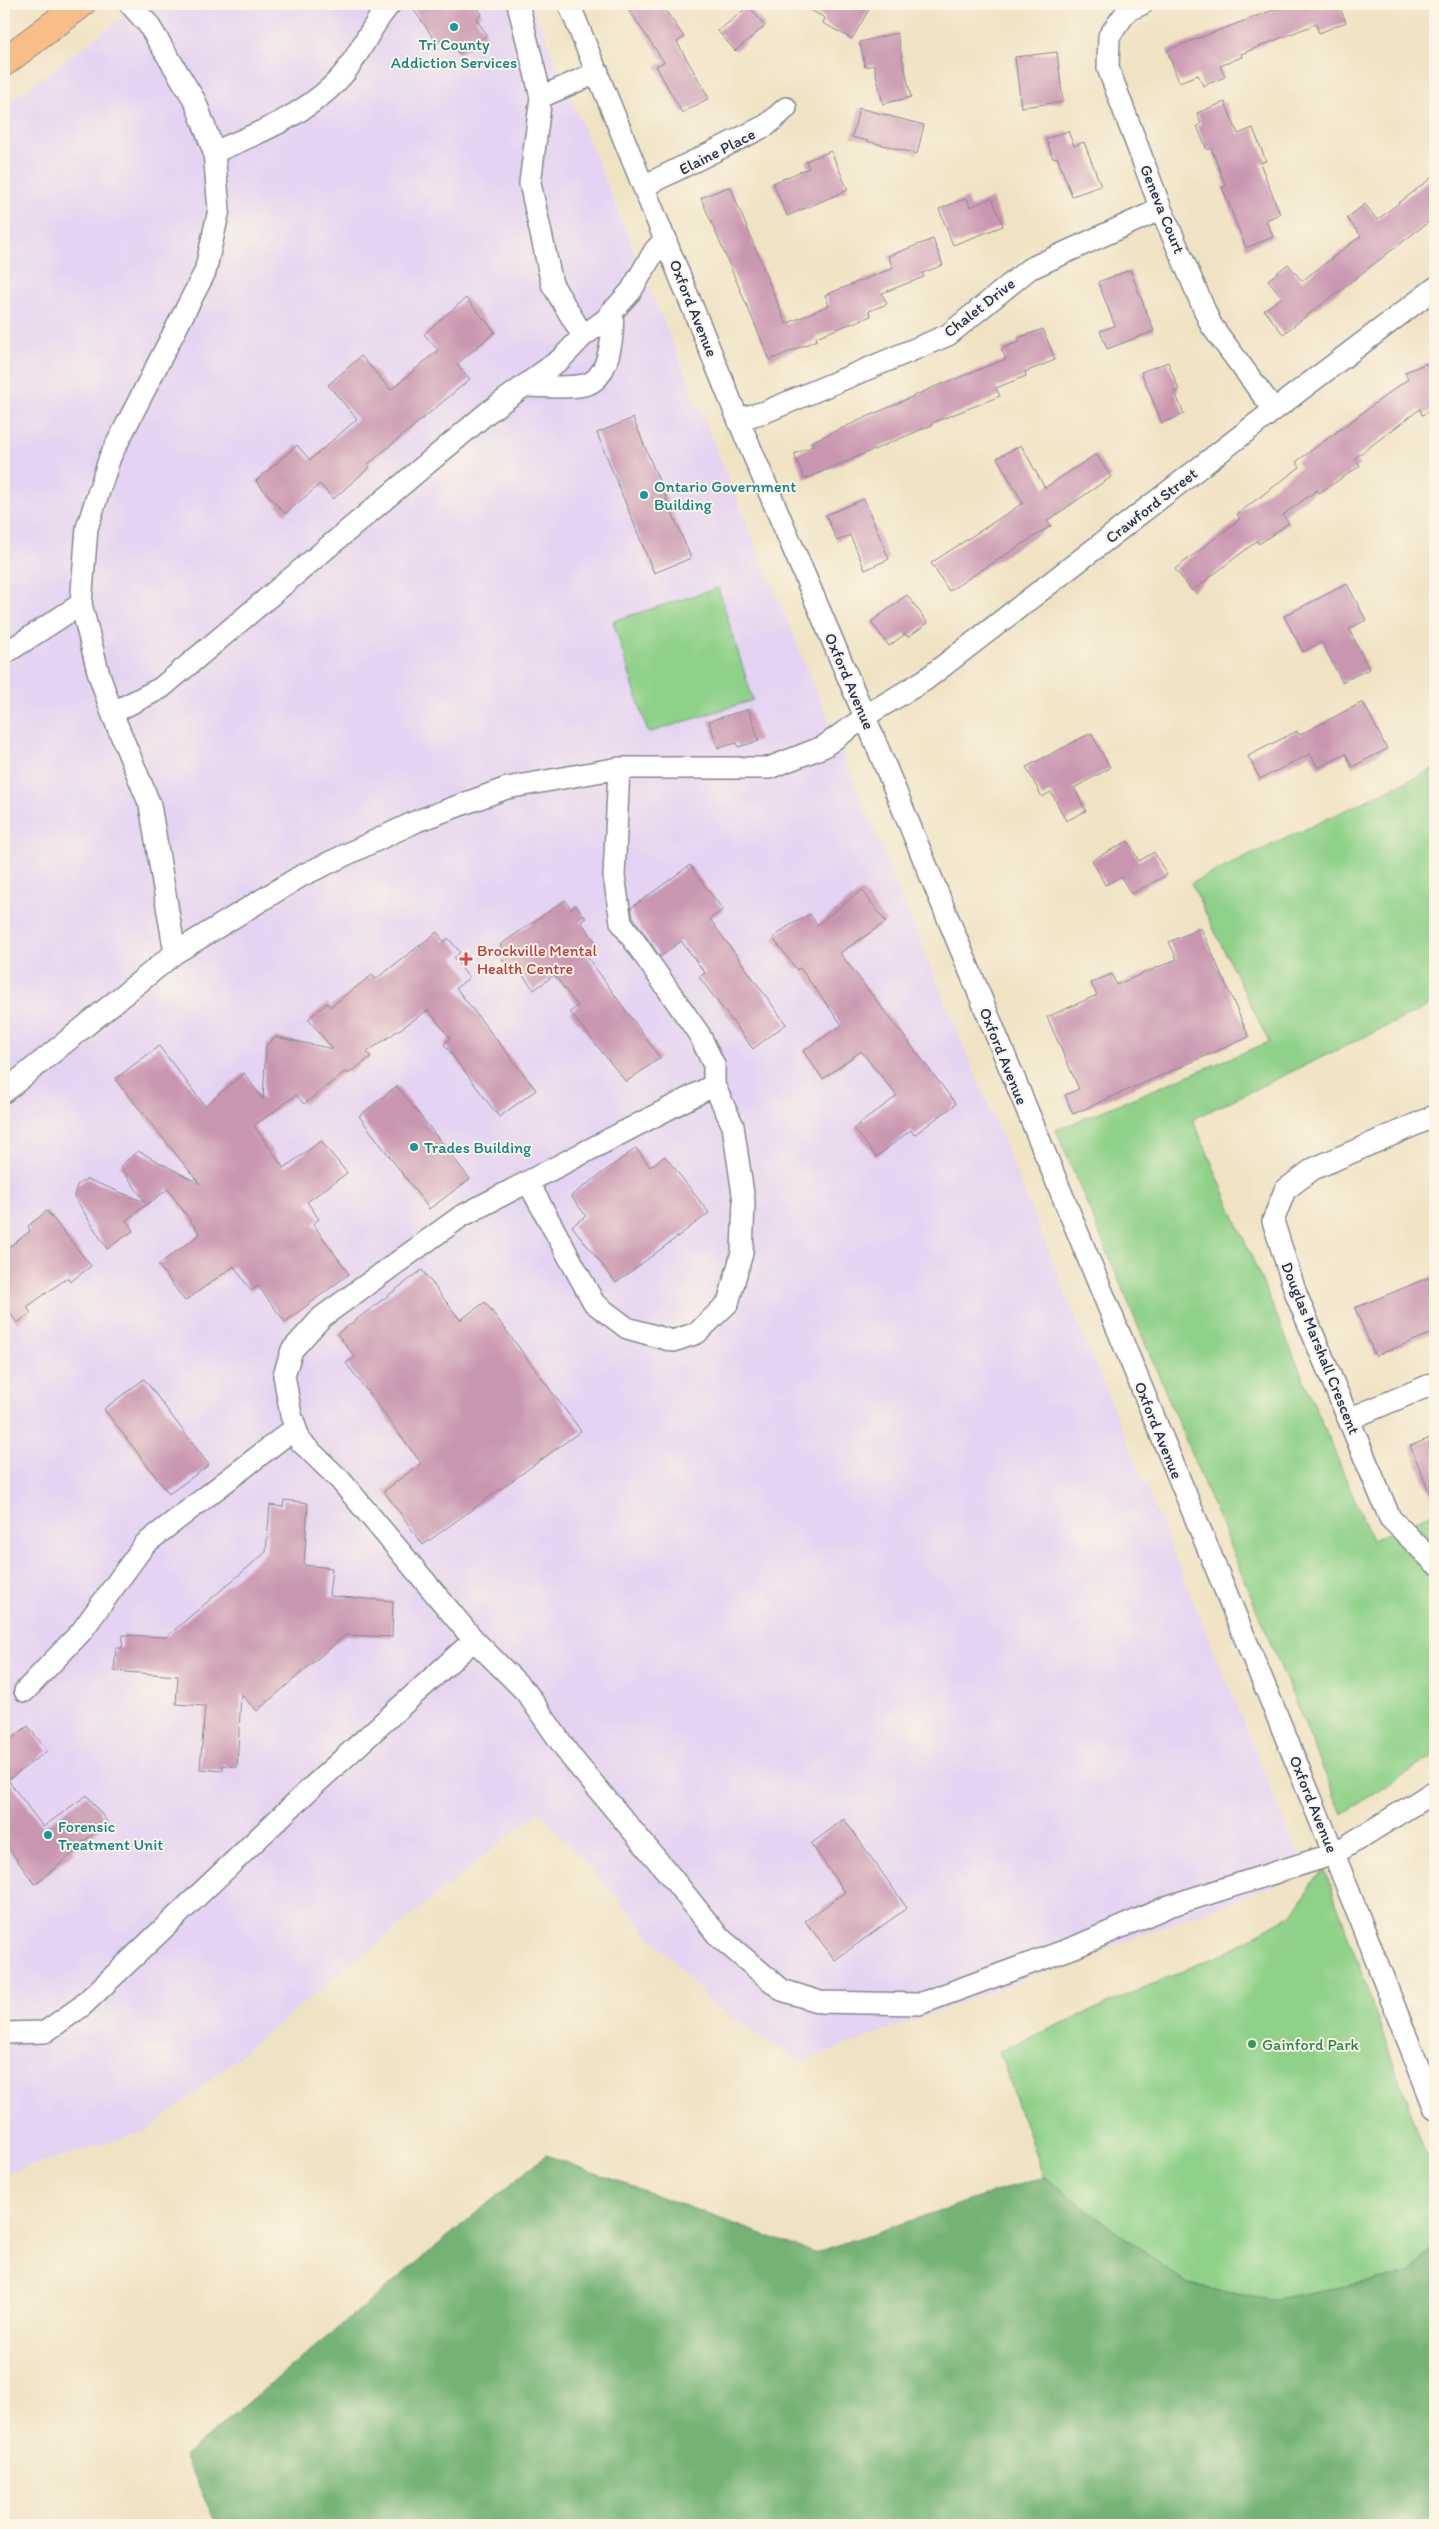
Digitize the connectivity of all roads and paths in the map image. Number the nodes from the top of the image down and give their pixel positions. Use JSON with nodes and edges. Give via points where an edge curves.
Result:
{"nodes":[{"id":1,"x":81,"y":4,"type":"edge"},
{"id":2,"x":130,"y":4,"type":"edge"},
{"id":3,"x":390,"y":4,"type":"edge"},
{"id":4,"x":518,"y":4,"type":"edge"},
{"id":5,"x":569,"y":4,"type":"edge"},
{"id":6,"x":1142,"y":4,"type":"edge"},
{"id":7,"x":4,"y":62,"type":"edge"},
{"id":8,"x":598,"y":72,"type":"junction"},
{"id":9,"x":542,"y":97,"type":"junction"},
{"id":10,"x":786,"y":108,"type":"dead end"},
{"id":11,"x":214,"y":152,"type":"junction"},
{"id":12,"x":644,"y":186,"type":"junction"},
{"id":13,"x":1161,"y":209,"type":"junction"},
{"id":14,"x":666,"y":239,"type":"junction"},
{"id":15,"x":1435,"y":288,"type":"edge"},
{"id":16,"x":612,"y":311,"type":"junction"},
{"id":17,"x":583,"y":336,"type":"junction"},
{"id":18,"x":526,"y":386,"type":"junction"},
{"id":19,"x":1274,"y":410,"type":"junction"},
{"id":20,"x":738,"y":419,"type":"junction"},
{"id":21,"x":81,"y":604,"type":"junction"},
{"id":22,"x":4,"y":654,"type":"edge"},
{"id":23,"x":112,"y":714,"type":"junction"},
{"id":24,"x":865,"y":717,"type":"junction"},
{"id":25,"x":619,"y":768,"type":"junction"},
{"id":26,"x":175,"y":952,"type":"junction"},
{"id":27,"x":714,"y":1084,"type":"junction"},
{"id":28,"x":4,"y":1092,"type":"edge"},
{"id":29,"x":1435,"y":1116,"type":"edge"},
{"id":30,"x":528,"y":1182,"type":"junction"},
{"id":31,"x":1435,"y":1383,"type":"edge"},
{"id":32,"x":1348,"y":1419,"type":"junction"},
{"id":33,"x":295,"y":1428,"type":"junction"},
{"id":34,"x":1435,"y":1563,"type":"edge"},
{"id":35,"x":474,"y":1640,"type":"junction"},
{"id":36,"x":25,"y":1691,"type":"dead end"},
{"id":37,"x":1435,"y":1791,"type":"edge"},
{"id":38,"x":1334,"y":1854,"type":"junction"},
{"id":39,"x":4,"y":2033,"type":"edge"},
{"id":40,"x":1435,"y":2109,"type":"edge"}],
"edges":[{"from":1,"to":7,"type":"main road"},
{"from":2,"to":11,"type":"street","via":[[148,24],[195,101]]},
{"from":3,"to":11,"type":"street","via":[[347,70],[324,94],[278,123]]},
{"from":4,"to":9,"type":"street"},
{"from":5,"to":8,"type":"street","name":"Oxford Avenue"},
{"from":6,"to":13,"type":"street","name":"Geneva Court","via":[[1128,10],[1109,36],[1108,68]]},
{"from":8,"to":9,"type":"street"},
{"from":8,"to":12,"type":"street","name":"Oxford Avenue"},
{"from":9,"to":17,"type":"street","via":[[530,183],[552,284]]},
{"from":10,"to":12,"type":"street","name":"Elaine Place","via":[[767,126]]},
{"from":11,"to":21,"type":"street","via":[[219,210],[205,272],[110,457],[88,528]]},
{"from":12,"to":14,"type":"street","name":"Oxford Avenue"},
{"from":13,"to":19,"type":"street","name":"Geneva Court","via":[[1211,325]]},
{"from":13,"to":20,"type":"street","name":"Chalet Drive","via":[[1029,269],[948,335],[765,412]]},
{"from":14,"to":16,"type":"street","via":[[631,291]]},
{"from":14,"to":20,"type":"street","name":"Oxford Avenue"},
{"from":15,"to":19,"type":"street","name":"Crawford Street"},
{"from":16,"to":17,"type":"street"},
{"from":16,"to":18,"type":"street","via":[[613,334],[608,354],[600,375],[593,382],[583,386]]},
{"from":17,"to":18,"type":"street","via":[[561,359]]},
{"from":18,"to":23,"type":"street","via":[[487,413],[161,688]]},
{"from":19,"to":24,"type":"street","name":"Crawford Street","via":[[924,680]]},
{"from":20,"to":24,"type":"street","name":"Oxford Avenue"},
{"from":21,"to":22,"type":"street"},
{"from":21,"to":23,"type":"street"},
{"from":23,"to":26,"type":"street","via":[[150,805]]},
{"from":24,"to":25,"type":"street","name":"Crawford Street","via":[[823,747],[769,768]]},
{"from":24,"to":38,"type":"street","name":"Oxford Avenue"},
{"from":25,"to":26,"type":"street","name":"Crawford Street","via":[[507,788],[416,821],[300,876]]},
{"from":25,"to":27,"type":"street","via":[[614,876],[621,922],[699,1034],[714,1065]]},
{"from":26,"to":28,"type":"street","name":"Crawford Street"},
{"from":27,"to":30,"type":"street"},
{"from":27,"to":30,"type":"street","via":[[733,1126],[744,1201],[742,1253],[728,1303],[696,1334],[673,1340],[627,1328],[594,1303]]},
{"from":29,"to":32,"type":"street","name":"Douglas Marshall Crescent","via":[[1313,1169],[1285,1190],[1273,1221],[1296,1294]]},
{"from":30,"to":33,"type":"street","via":[[460,1217],[322,1317],[292,1350],[284,1375]]},
{"from":31,"to":32,"type":"street"},
{"from":32,"to":34,"type":"street","name":"Douglas Marshall Crescent","via":[[1390,1518]]},
{"from":33,"to":35,"type":"street","via":[[300,1441],[341,1481]]},
{"from":33,"to":36,"type":"street","via":[[145,1544],[81,1632]]},
{"from":35,"to":38,"type":"street","via":[[526,1692],[571,1757],[719,1937],[782,1990],[820,2002],[919,2004],[1075,1947],[1169,1906]]},
{"from":35,"to":39,"type":"street","via":[[310,1789],[82,2006],[45,2032]]},
{"from":37,"to":38,"type":"street"},
{"from":38,"to":40,"type":"street","name":"Oxford Avenue"}]}
